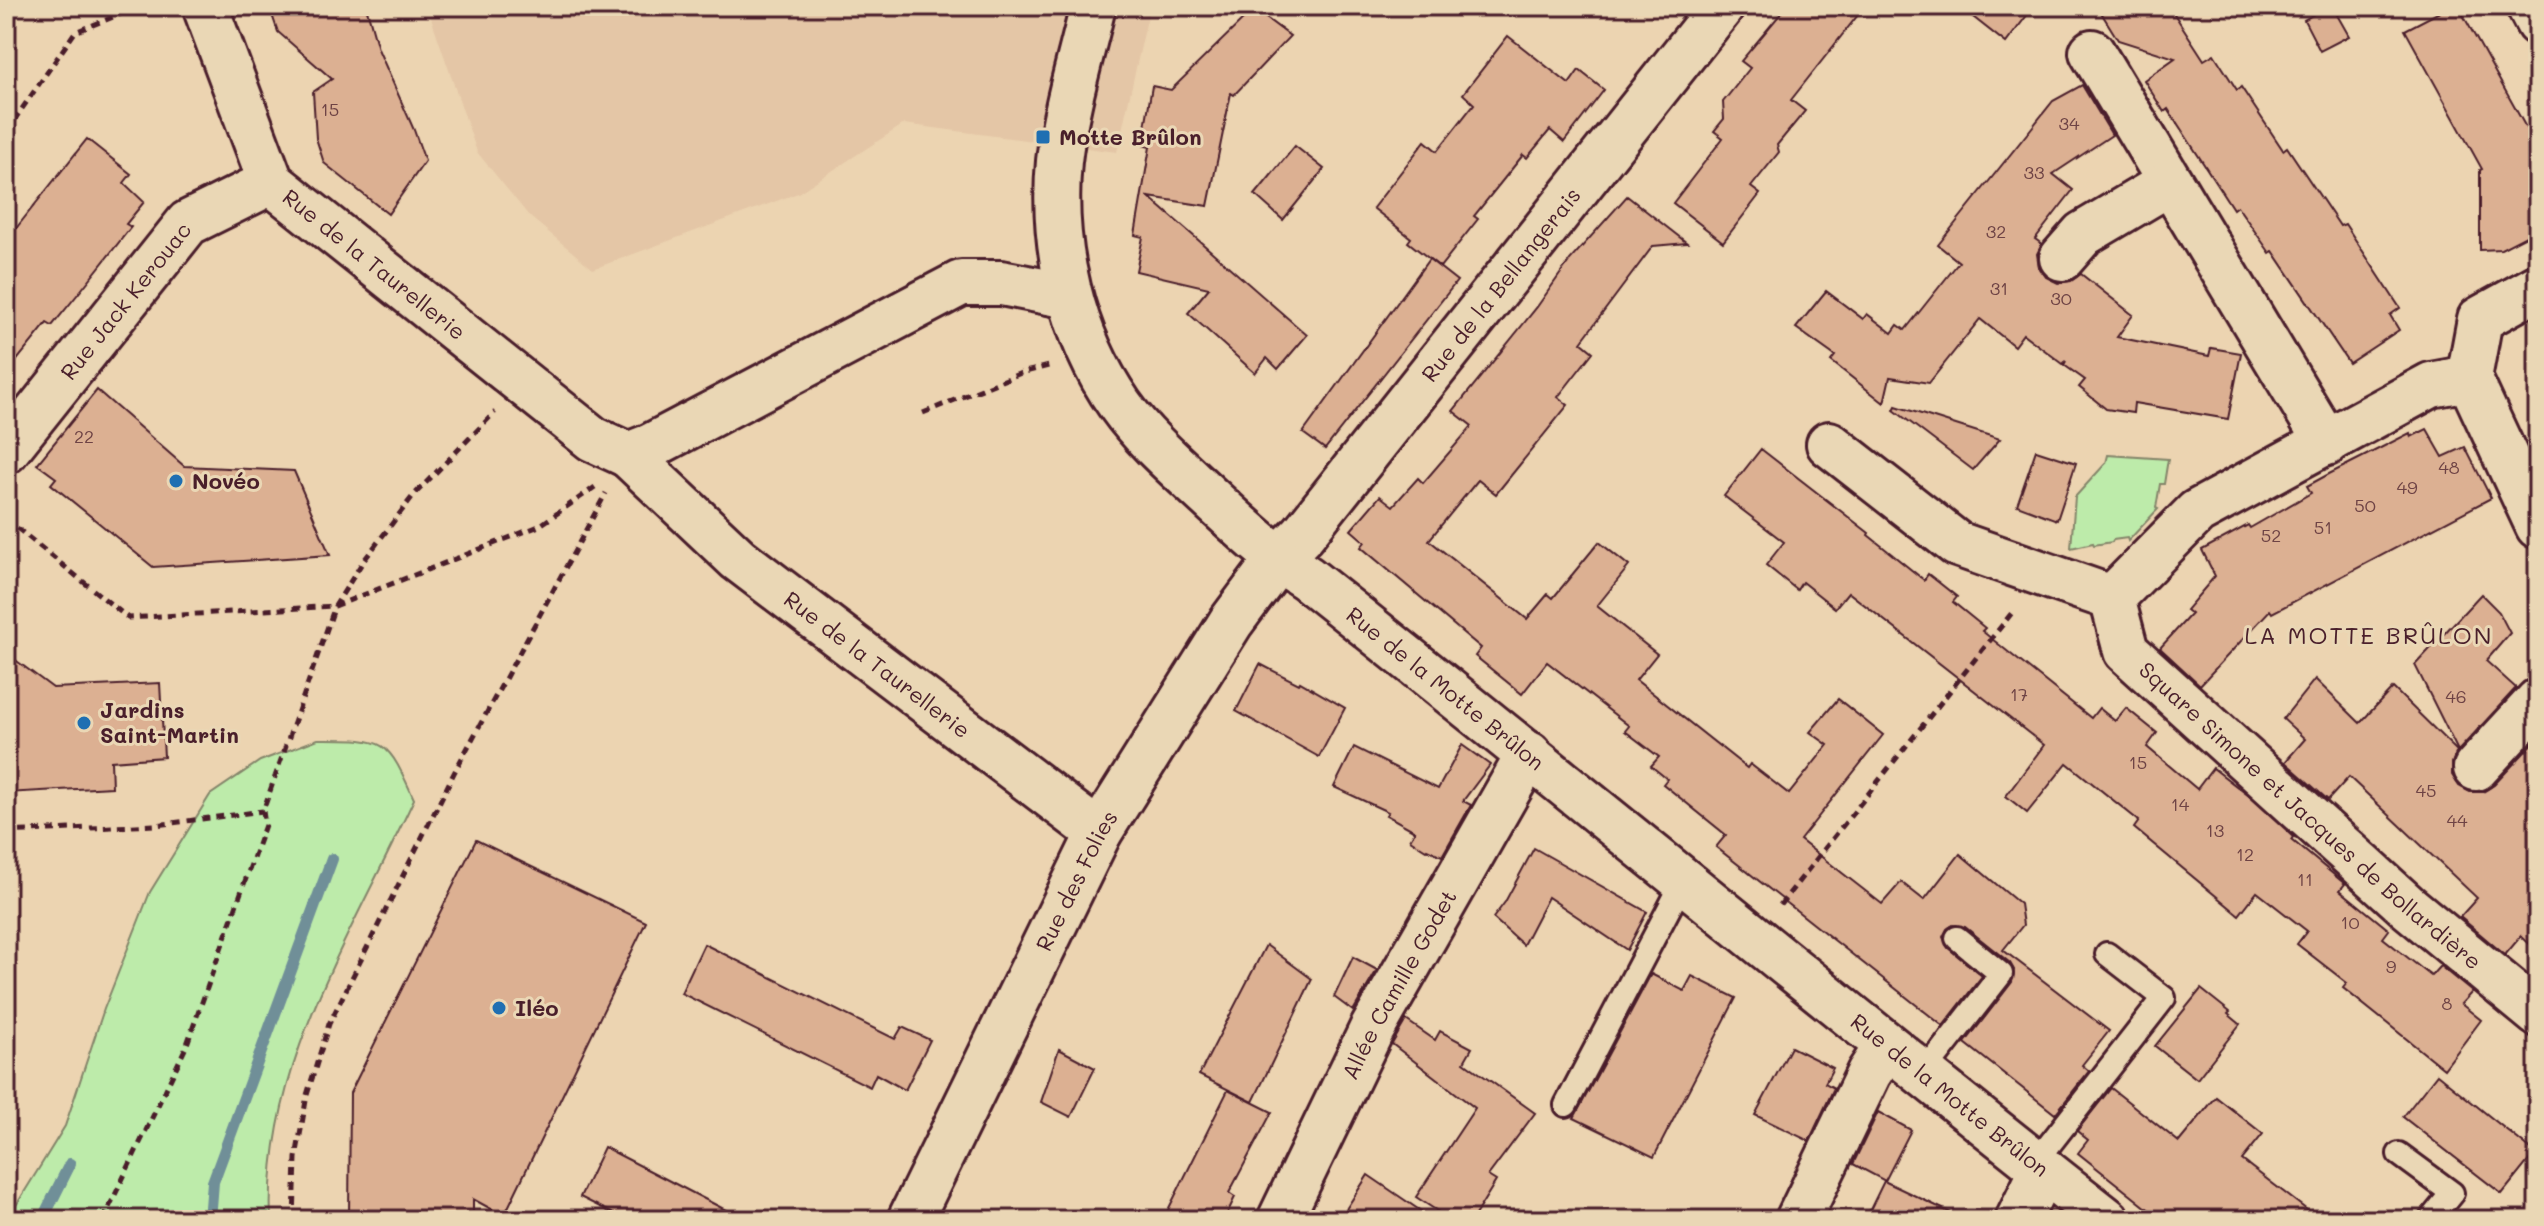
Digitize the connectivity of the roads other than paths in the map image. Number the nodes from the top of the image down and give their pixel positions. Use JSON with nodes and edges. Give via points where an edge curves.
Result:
{"nodes":[{"id":1,"x":205,"y":6,"type":"edge"},
{"id":2,"x":1093,"y":6,"type":"edge"},
{"id":3,"x":1722,"y":6,"type":"edge"},
{"id":4,"x":2529,"y":6,"type":"edge"},
{"id":5,"x":2538,"y":23,"type":"edge"},
{"id":6,"x":2092,"y":52,"type":"dead end"},
{"id":7,"x":271,"y":182,"type":"junction"},
{"id":8,"x":2169,"y":183,"type":"junction"},
{"id":9,"x":2062,"y":258,"type":"dead end"},
{"id":10,"x":2538,"y":287,"type":"edge"},
{"id":11,"x":1069,"y":296,"type":"junction"},
{"id":12,"x":2469,"y":378,"type":"junction"},
{"id":13,"x":2327,"y":443,"type":"junction"},
{"id":14,"x":1829,"y":444,"type":"dead end"},
{"id":15,"x":6,"y":451,"type":"edge"},
{"id":16,"x":628,"y":455,"type":"junction"},
{"id":17,"x":2538,"y":526,"type":"edge"},
{"id":18,"x":1278,"y":559,"type":"junction"},
{"id":19,"x":2112,"y":598,"type":"junction"},
{"id":20,"x":2538,"y":701,"type":"edge"},
{"id":21,"x":1529,"y":754,"type":"junction"},
{"id":22,"x":2476,"y":768,"type":"dead end"},
{"id":23,"x":1099,"y":833,"type":"junction"},
{"id":24,"x":1684,"y":880,"type":"junction"},
{"id":25,"x":1957,"y":938,"type":"dead end"},
{"id":26,"x":2107,"y":954,"type":"dead end"},
{"id":27,"x":2538,"y":1014,"type":"edge"},
{"id":28,"x":1887,"y":1046,"type":"junction"},
{"id":29,"x":1923,"y":1074,"type":"junction"},
{"id":30,"x":1566,"y":1105,"type":"dead end"},
{"id":31,"x":2399,"y":1154,"type":"dead end"},
{"id":32,"x":2039,"y":1166,"type":"junction"},
{"id":33,"x":910,"y":1220,"type":"edge"},
{"id":34,"x":1280,"y":1220,"type":"edge"},
{"id":35,"x":1798,"y":1220,"type":"edge"},
{"id":36,"x":2018,"y":1220,"type":"edge"},
{"id":37,"x":2107,"y":1220,"type":"edge"},
{"id":38,"x":2430,"y":1220,"type":"edge"}],
"edges":[{"from":1,"to":7,"type":"street","name":"Rue de la Taurellerie"},
{"from":2,"to":11,"type":"street","name":"Rue de la Motte Brûlon","via":[[1059,162],[1059,235]]},
{"from":3,"to":18,"type":"street","name":"Rue de la Bellangerais"},
{"from":4,"to":5,"type":"street"},
{"from":6,"to":8,"type":"street"},
{"from":7,"to":15,"type":"street","name":"Rue Jack Kerouac","via":[[188,223]]},
{"from":7,"to":16,"type":"street","name":"Rue de la Taurellerie","via":[[593,439]]},
{"from":8,"to":9,"type":"street","via":[[2083,234]]},
{"from":8,"to":13,"type":"street"},
{"from":10,"to":12,"type":"street","via":[[2480,319]]},
{"from":11,"to":16,"type":"street","via":[[1001,283],[961,283]]},
{"from":11,"to":18,"type":"street","name":"Rue de la Motte Brûlon","via":[[1119,404],[1145,435]]},
{"from":12,"to":13,"type":"street","via":[[2431,385]]},
{"from":12,"to":17,"type":"street"},
{"from":13,"to":19,"type":"street","via":[[2197,512]]},
{"from":14,"to":19,"type":"street","via":[[1957,544]]},
{"from":16,"to":23,"type":"street","name":"Rue de la Taurellerie","via":[[738,559]]},
{"from":18,"to":21,"type":"street","name":"Rue de la Motte Brûlon"},
{"from":18,"to":23,"type":"street","name":"Rue des Folies","via":[[1198,671]]},
{"from":19,"to":27,"type":"street","name":"Square Simone et Jacques de Bollardière","via":[[2126,651],[2407,906]]},
{"from":20,"to":22,"type":"street"},
{"from":21,"to":24,"type":"street","name":"Rue de la Motte Brûlon"},
{"from":21,"to":34,"type":"street","name":"Allée Camille Godet","via":[[1371,1031]]},
{"from":23,"to":33,"type":"street","name":"Rue des Folies"},
{"from":24,"to":28,"type":"street","name":"Rue de la Motte Brûlon"},
{"from":24,"to":30,"type":"lane"},
{"from":25,"to":29,"type":"lane","via":[[2001,974]]},
{"from":26,"to":32,"type":"lane","via":[[2164,998]]},
{"from":28,"to":29,"type":"street","name":"Rue de la Motte Brûlon"},
{"from":28,"to":35,"type":"street"},
{"from":29,"to":32,"type":"street","name":"Rue de la Motte Brûlon"},
{"from":31,"to":38,"type":"lane","via":[[2452,1193]]},
{"from":32,"to":36,"type":"street"},
{"from":32,"to":37,"type":"street","name":"Rue de la Motte Brûlon"}]}
